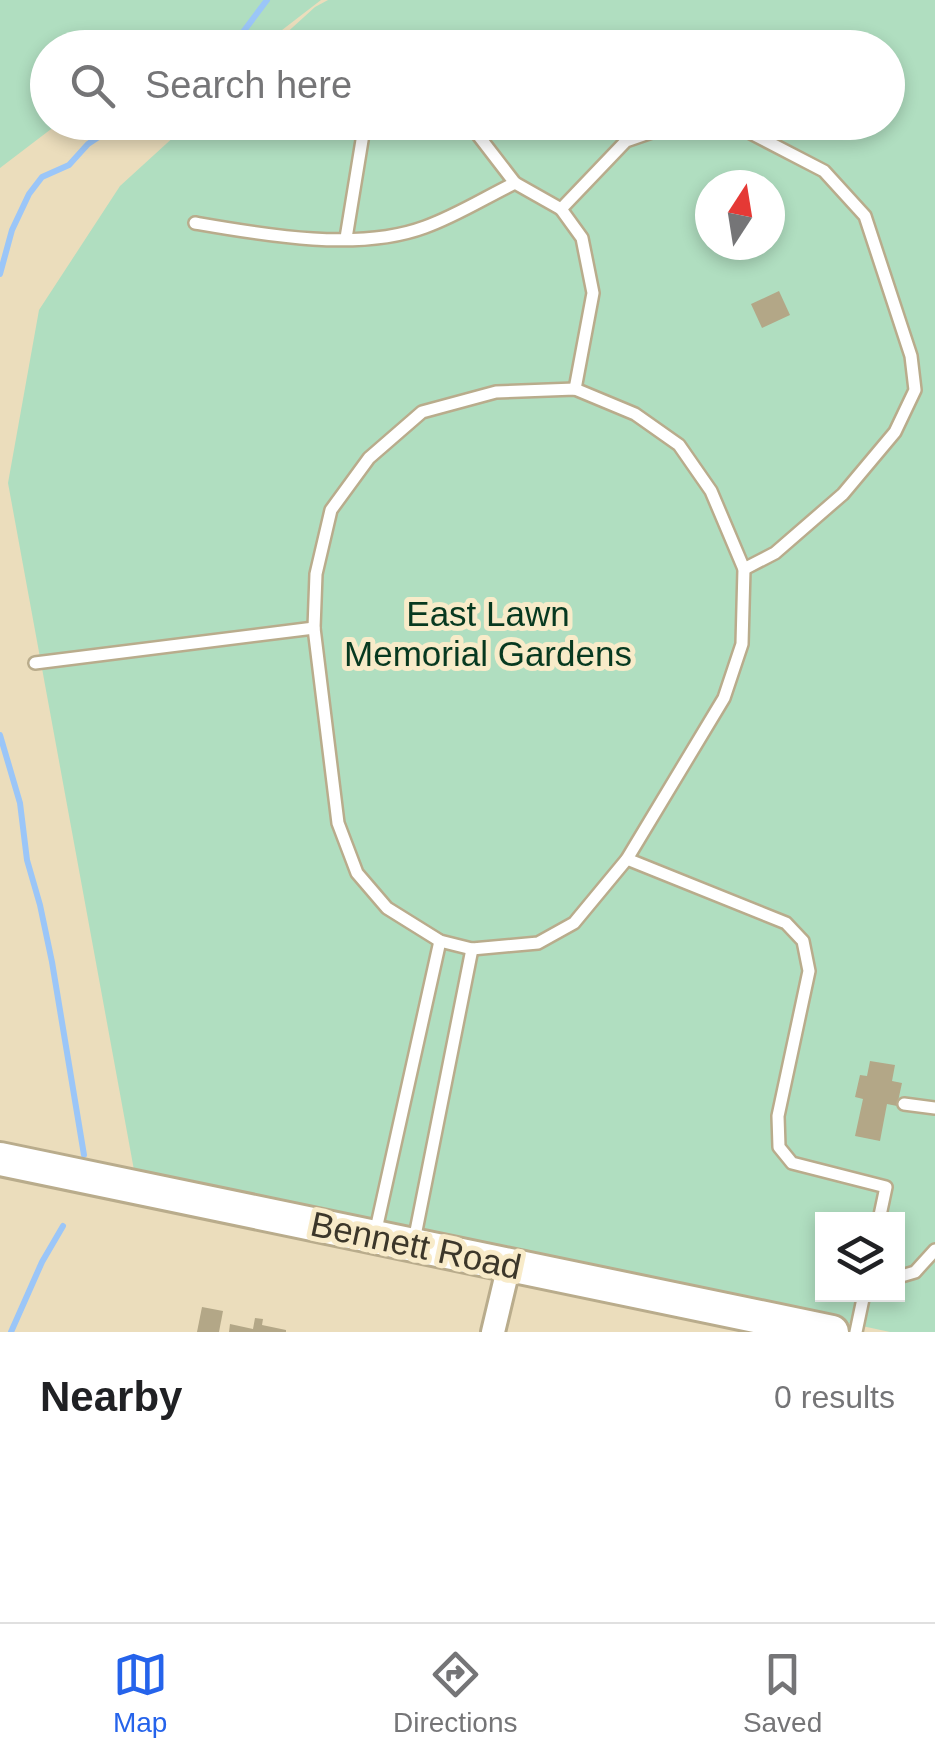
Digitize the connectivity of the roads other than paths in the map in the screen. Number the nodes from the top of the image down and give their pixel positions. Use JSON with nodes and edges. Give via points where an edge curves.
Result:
{"nodes":[{"id":1,"x":362,"y":140,"type":"edge"},
{"id":2,"x":482,"y":140,"type":"edge"},
{"id":3,"x":626,"y":140,"type":"edge"},
{"id":4,"x":763,"y":140,"type":"edge"},
{"id":5,"x":515,"y":183,"type":"junction"},
{"id":6,"x":561,"y":210,"type":"junction"},
{"id":7,"x":196,"y":224,"type":"dead end"},
{"id":8,"x":346,"y":238,"type":"junction"},
{"id":9,"x":576,"y":389,"type":"junction"},
{"id":10,"x":744,"y":569,"type":"junction"},
{"id":11,"x":314,"y":628,"type":"junction"},
{"id":12,"x":35,"y":664,"type":"dead end"},
{"id":13,"x":627,"y":859,"type":"junction"},
{"id":14,"x":440,"y":941,"type":"junction"},
{"id":15,"x":472,"y":949,"type":"junction"},
{"id":16,"x":904,"y":1104,"type":"dead end"},
{"id":17,"x":935,"y":1108,"type":"edge"},
{"id":18,"x":0,"y":1159,"type":"edge"},
{"id":19,"x":881,"y":1212,"type":"edge"},
{"id":20,"x":375,"y":1236,"type":"junction"},
{"id":21,"x":413,"y":1245,"type":"junction"},
{"id":22,"x":935,"y":1250,"type":"edge"},
{"id":23,"x":508,"y":1264,"type":"junction"},
{"id":24,"x":905,"y":1275,"type":"edge"},
{"id":25,"x":862,"y":1302,"type":"edge"},
{"id":26,"x":493,"y":1332,"type":"edge"},
{"id":27,"x":832,"y":1332,"type":"edge"},
{"id":28,"x":856,"y":1332,"type":"edge"}],
"edges":[{"from":1,"to":8,"type":"lane"},
{"from":2,"to":5,"type":"lane"},
{"from":3,"to":6,"type":"lane"},
{"from":4,"to":10,"type":"lane","via":[[824,171],[865,216],[911,356],[915,390],[895,432],[843,494],[775,552]]},
{"from":5,"to":6,"type":"lane"},
{"from":5,"to":8,"type":"lane","via":[[424,228],[372,240]]},
{"from":6,"to":9,"type":"lane","via":[[582,238],[593,293]]},
{"from":7,"to":8,"type":"lane","via":[[275,237]]},
{"from":9,"to":10,"type":"lane","via":[[635,414],[679,446],[711,491]]},
{"from":9,"to":11,"type":"lane","via":[[496,392],[422,412],[368,458],[330,510],[316,574]]},
{"from":10,"to":13,"type":"lane","via":[[742,644],[724,698]]},
{"from":11,"to":12,"type":"lane"},
{"from":11,"to":14,"type":"lane","via":[[338,823],[357,873],[387,908]]},
{"from":13,"to":15,"type":"lane","via":[[574,923],[538,943]]},
{"from":13,"to":19,"type":"lane","via":[[786,923],[803,941],[809,971],[778,1116],[779,1147],[792,1163],[886,1188]]},
{"from":14,"to":15,"type":"lane"},
{"from":14,"to":20,"type":"lane"},
{"from":15,"to":21,"type":"lane"},
{"from":16,"to":17,"type":"lane"},
{"from":18,"to":20,"type":"street","name":"Bennett Road"},
{"from":20,"to":21,"type":"street","name":"Bennett Road"},
{"from":21,"to":23,"type":"street","name":"Bennett Road"},
{"from":22,"to":24,"type":"lane"},
{"from":23,"to":26,"type":"street"},
{"from":23,"to":27,"type":"street","name":"Bennett Road"},
{"from":25,"to":28,"type":"lane"}]}
